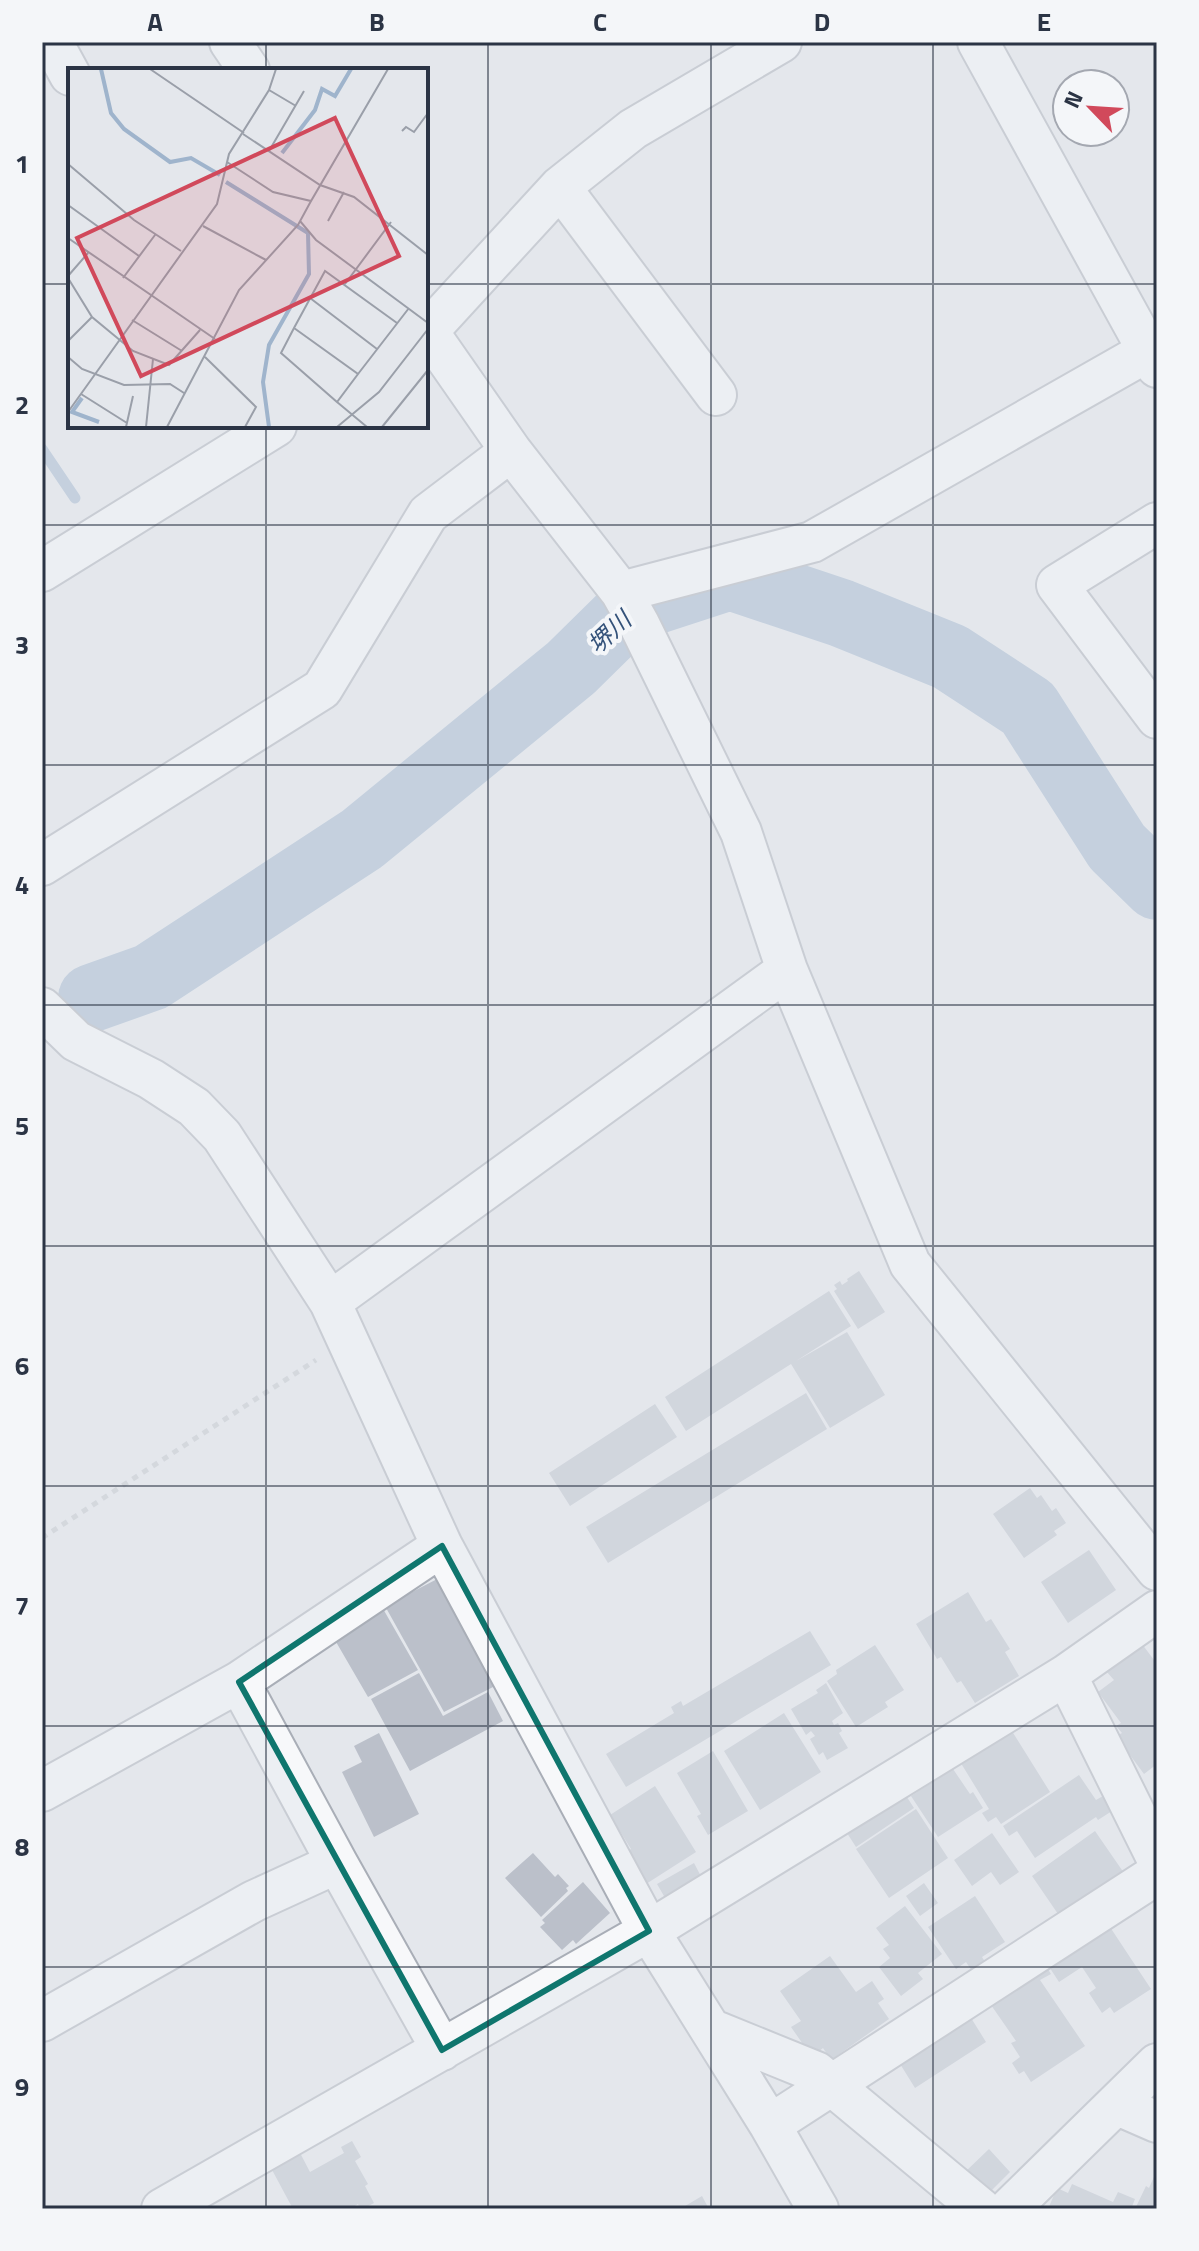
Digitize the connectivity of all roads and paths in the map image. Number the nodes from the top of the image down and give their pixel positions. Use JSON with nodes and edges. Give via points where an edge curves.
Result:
{"nodes":[{"id":1,"x":52,"y":42,"type":"edge"},
{"id":2,"x":230,"y":42,"type":"edge"},
{"id":3,"x":781,"y":42,"type":"edge"},
{"id":4,"x":978,"y":42,"type":"edge"},
{"id":5,"x":248,"y":68,"type":"edge"},
{"id":6,"x":68,"y":71,"type":"edge"},
{"id":7,"x":560,"y":187,"type":"junction"},
{"id":8,"x":428,"y":331,"type":"edge"},
{"id":9,"x":428,"y":333,"type":"edge"},
{"id":10,"x":1154,"y":354,"type":"edge"},
{"id":11,"x":716,"y":395,"type":"dead end"},
{"id":12,"x":273,"y":428,"type":"edge"},
{"id":13,"x":511,"y":451,"type":"junction"},
{"id":14,"x":1157,"y":523,"type":"edge"},
{"id":15,"x":42,"y":571,"type":"edge"},
{"id":16,"x":627,"y":604,"type":"junction"},
{"id":17,"x":1157,"y":718,"type":"edge"},
{"id":18,"x":42,"y":865,"type":"edge"},
{"id":19,"x":787,"y":970,"type":"junction"},
{"id":20,"x":42,"y":1008,"type":"edge"},
{"id":21,"x":330,"y":1302,"type":"junction"},
{"id":22,"x":347,"y":1340,"type":"junction"},
{"id":23,"x":42,"y":1538,"type":"edge"},
{"id":24,"x":442,"y":1546,"type":"junction"},
{"id":25,"x":1157,"y":1570,"type":"edge"},
{"id":26,"x":1157,"y":1611,"type":"edge"},
{"id":27,"x":1066,"y":1675,"type":"junction"},
{"id":28,"x":239,"y":1682,"type":"junction"},
{"id":29,"x":42,"y":1791,"type":"edge"},
{"id":30,"x":1157,"y":1858,"type":"edge"},
{"id":31,"x":337,"y":1863,"type":"junction"},
{"id":32,"x":1157,"y":1874,"type":"edge"},
{"id":33,"x":649,"y":1931,"type":"junction"},
{"id":34,"x":42,"y":2021,"type":"edge"},
{"id":35,"x":710,"y":2029,"type":"junction"},
{"id":36,"x":442,"y":2050,"type":"junction"},
{"id":37,"x":1157,"y":2064,"type":"edge"},
{"id":38,"x":832,"y":2085,"type":"junction"},
{"id":39,"x":1118,"y":2105,"type":"junction"},
{"id":40,"x":1157,"y":2122,"type":"edge"},
{"id":41,"x":770,"y":2125,"type":"junction"},
{"id":42,"x":162,"y":2209,"type":"edge"},
{"id":43,"x":818,"y":2209,"type":"edge"},
{"id":44,"x":981,"y":2209,"type":"edge"},
{"id":45,"x":1009,"y":2209,"type":"edge"}],
"edges":[{"from":1,"to":6,"type":"street"},
{"from":2,"to":5,"type":"street"},
{"from":3,"to":7,"type":"street","via":[[633,129]]},
{"from":4,"to":10,"type":"street"},
{"from":7,"to":8,"type":"street"},
{"from":7,"to":11,"type":"street"},
{"from":9,"to":13,"type":"street"},
{"from":10,"to":16,"type":"street","via":[[812,542]]},
{"from":12,"to":15,"type":"street"},
{"from":13,"to":16,"type":"street"},
{"from":13,"to":18,"type":"street","via":[[428,514],[322,689]]},
{"from":14,"to":17,"type":"street","via":[[1057,585]]},
{"from":16,"to":19,"type":"street","via":[[741,832]]},
{"from":19,"to":21,"type":"street"},
{"from":19,"to":25,"type":"street","via":[[910,1264]]},
{"from":20,"to":21,"type":"street","via":[[76,1041],[194,1107],[222,1136]]},
{"from":21,"to":22,"type":"street"},
{"from":22,"to":23,"type":"path"},
{"from":22,"to":24,"type":"street"},
{"from":24,"to":28,"type":"street"},
{"from":24,"to":33,"type":"street"},
{"from":26,"to":27,"type":"street"},
{"from":27,"to":30,"type":"street"},
{"from":27,"to":33,"type":"street"},
{"from":28,"to":29,"type":"street"},
{"from":28,"to":31,"type":"street"},
{"from":31,"to":34,"type":"street","via":[[254,1901]]},
{"from":31,"to":36,"type":"street"},
{"from":32,"to":38,"type":"street"},
{"from":33,"to":35,"type":"street"},
{"from":33,"to":36,"type":"street"},
{"from":35,"to":38,"type":"street","via":[[816,2072]]},
{"from":35,"to":41,"type":"street"},
{"from":36,"to":42,"type":"street"},
{"from":37,"to":39,"type":"street"},
{"from":38,"to":41,"type":"street"},
{"from":38,"to":44,"type":"street"},
{"from":39,"to":40,"type":"street"},
{"from":39,"to":45,"type":"street"},
{"from":41,"to":43,"type":"street"}]}
